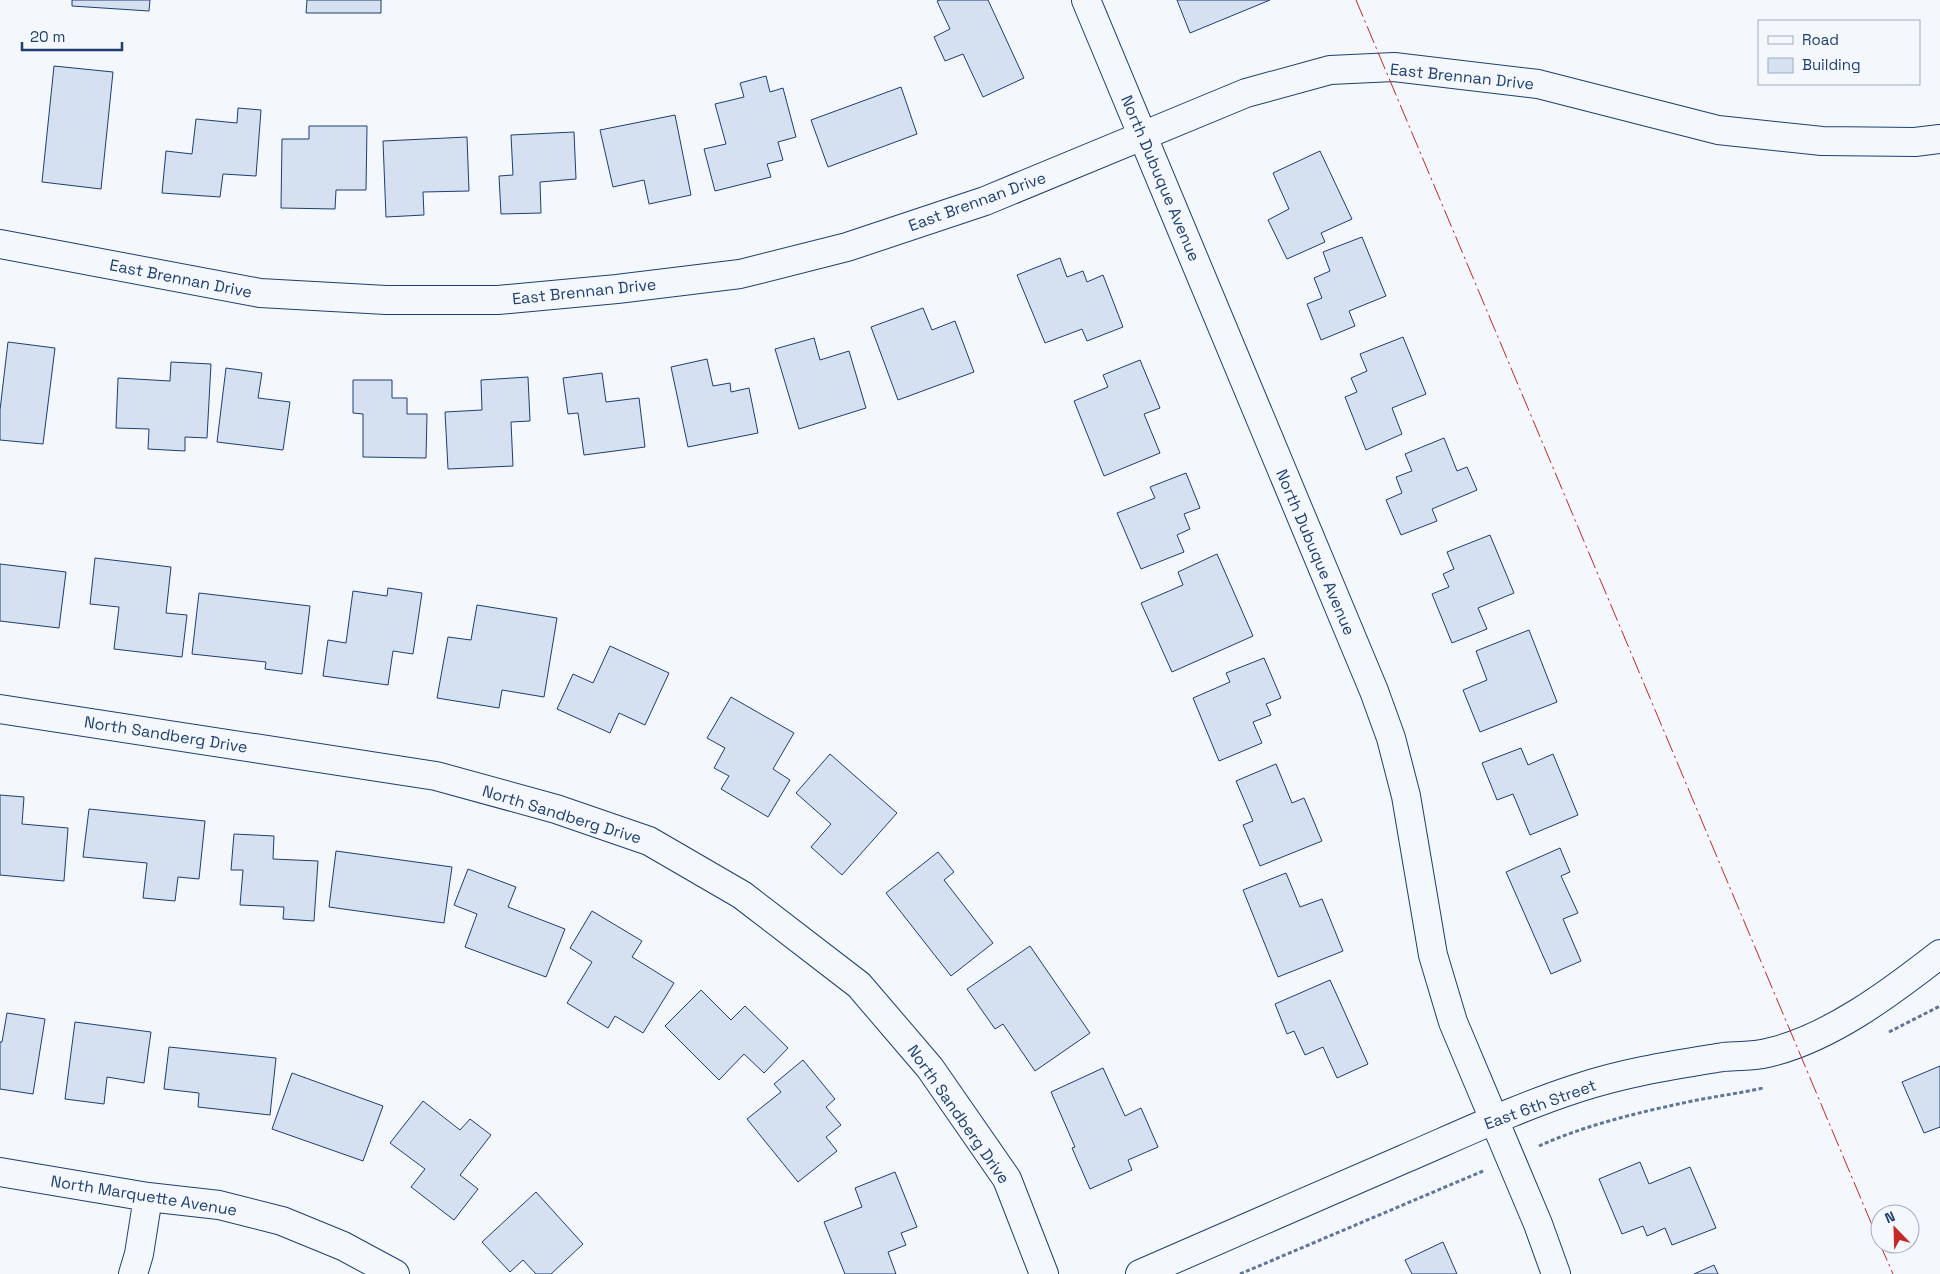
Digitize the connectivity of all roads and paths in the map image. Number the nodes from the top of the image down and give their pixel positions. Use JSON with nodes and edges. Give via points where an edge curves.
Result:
{"nodes":[{"id":1,"x":1086,"y":0,"type":"edge"},
{"id":2,"x":1144,"y":136,"type":"junction"},
{"id":3,"x":1940,"y":139,"type":"edge"},
{"id":4,"x":0,"y":244,"type":"edge"},
{"id":5,"x":0,"y":709,"type":"edge"},
{"id":6,"x":1940,"y":954,"type":"edge"},
{"id":7,"x":1940,"y":1006,"type":"edge"},
{"id":8,"x":1881,"y":1036,"type":"dead end"},
{"id":9,"x":1764,"y":1088,"type":"dead end"},
{"id":10,"x":1495,"y":1120,"type":"junction"},
{"id":11,"x":1511,"y":1159,"type":"junction"},
{"id":12,"x":0,"y":1172,"type":"edge"},
{"id":13,"x":148,"y":1197,"type":"junction"},
{"id":14,"x":133,"y":1274,"type":"edge"},
{"id":15,"x":396,"y":1274,"type":"edge"},
{"id":16,"x":1044,"y":1274,"type":"edge"},
{"id":17,"x":1140,"y":1274,"type":"edge"},
{"id":18,"x":1240,"y":1274,"type":"edge"},
{"id":19,"x":1556,"y":1274,"type":"edge"}],
"edges":[{"from":1,"to":2,"type":"street","name":"North Dubuque Avenue"},
{"from":2,"to":3,"type":"street","name":"East Brennan Drive","via":[[1246,93],[1330,70],[1394,67],[1538,84],[1718,130],[1822,141],[1915,142]]},
{"from":2,"to":4,"type":"street","name":"East Brennan Drive","via":[[985,201],[848,247],[740,274],[617,289],[498,300],[386,300],[260,293]]},
{"from":2,"to":10,"type":"street","name":"North Dubuque Avenue","via":[[1391,738],[1406,796],[1434,956],[1453,1022]]},
{"from":5,"to":16,"type":"street","name":"North Sandberg Drive","via":[[436,776],[556,808],[649,841],[742,895],[859,985],[930,1068],[1007,1179]]},
{"from":6,"to":10,"type":"street","name":"East 6th Street","via":[[1855,1014],[1791,1046],[1765,1054],[1644,1069],[1578,1088]]},
{"from":7,"to":8,"type":"path"},
{"from":9,"to":11,"type":"path","via":[[1619,1118]]},
{"from":10,"to":11,"type":"street","name":"North Dubuque Avenue"},
{"from":10,"to":17,"type":"street","name":"East 6th Street"},
{"from":11,"to":18,"type":"path"},
{"from":11,"to":19,"type":"street","name":"North Dubuque Avenue"},
{"from":12,"to":13,"type":"street","name":"North Marquette Avenue"},
{"from":13,"to":14,"type":"street"},
{"from":13,"to":15,"type":"street","name":"North Marquette Avenue","via":[[219,1205],[282,1221],[343,1246]]}]}
